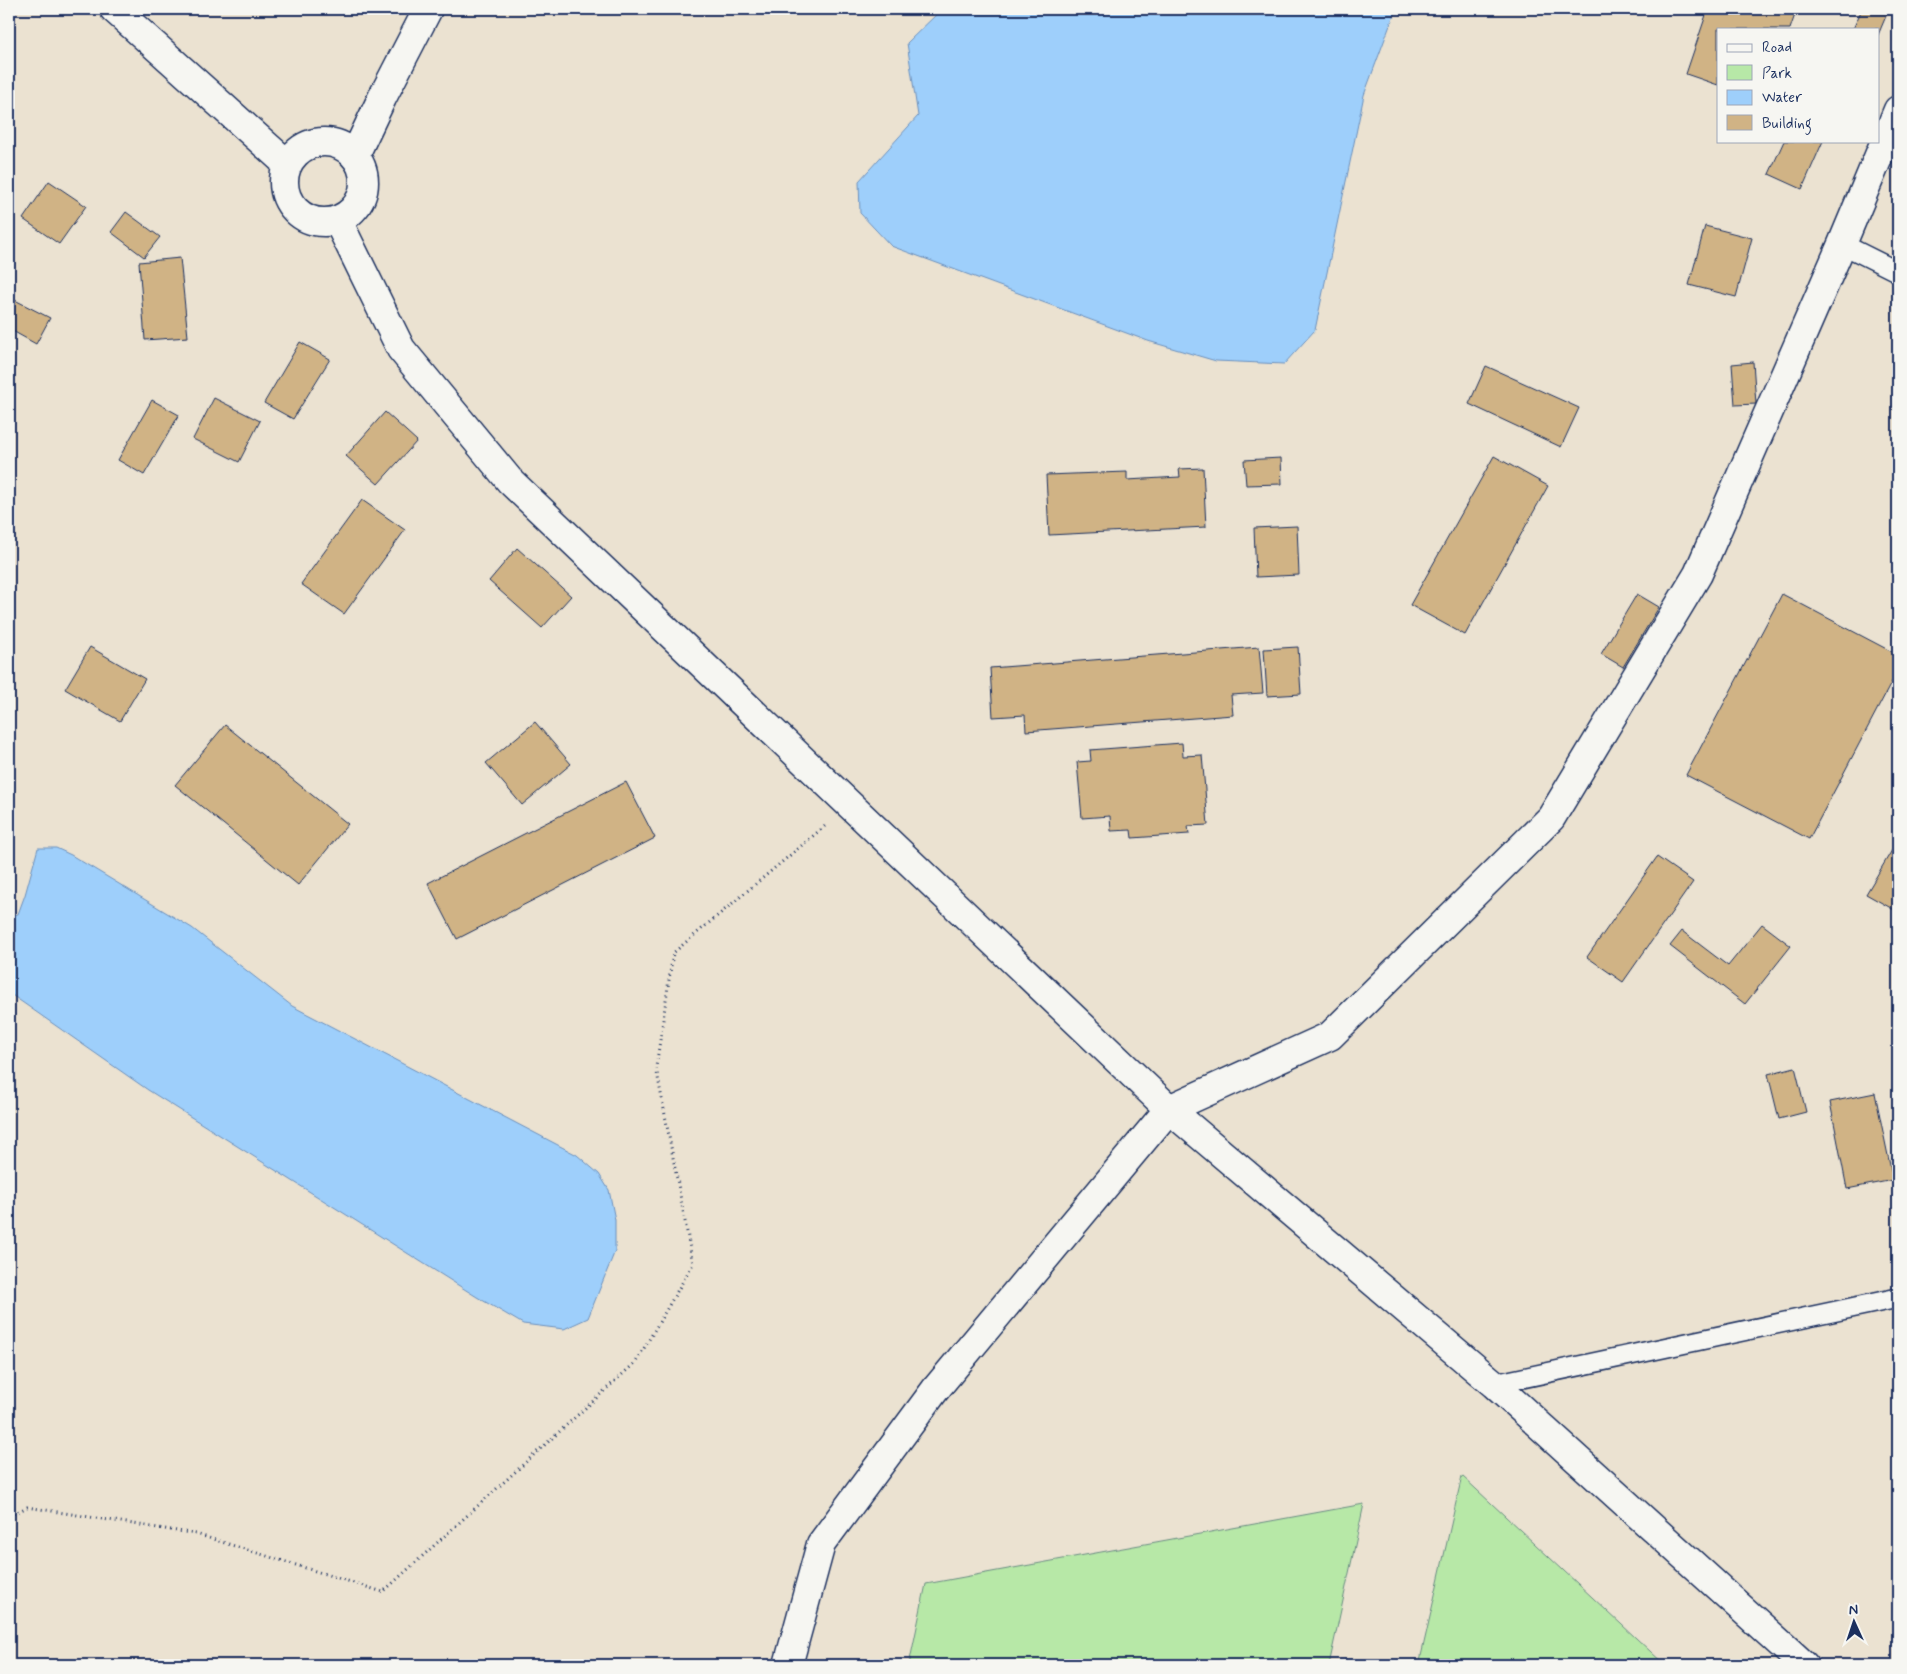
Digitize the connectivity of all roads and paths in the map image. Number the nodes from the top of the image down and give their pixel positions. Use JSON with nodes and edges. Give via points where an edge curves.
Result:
{"nodes":[{"id":1,"x":114,"y":9,"type":"edge"},
{"id":2,"x":428,"y":9,"type":"edge"},
{"id":3,"x":1898,"y":110,"type":"edge"},
{"id":4,"x":355,"y":155,"type":"junction"},
{"id":5,"x":288,"y":164,"type":"junction"},
{"id":6,"x":338,"y":221,"type":"junction"},
{"id":7,"x":1842,"y":244,"type":"junction"},
{"id":8,"x":1898,"y":272,"type":"edge"},
{"id":9,"x":849,"y":805,"type":"junction"},
{"id":10,"x":1169,"y":1109,"type":"junction"},
{"id":11,"x":1898,"y":1298,"type":"edge"},
{"id":12,"x":1494,"y":1384,"type":"junction"},
{"id":13,"x":9,"y":1516,"type":"edge"},
{"id":14,"x":788,"y":1665,"type":"edge"},
{"id":15,"x":1804,"y":1665,"type":"edge"}],
"edges":[{"from":1,"to":5,"type":"street"},
{"from":2,"to":4,"type":"street"},
{"from":3,"to":7,"type":"street"},
{"from":4,"to":5,"type":"street","via":[[342,145],[311,143],[297,152]]},
{"from":4,"to":6,"type":"street","via":[[363,169],[365,184],[361,200],[352,212]]},
{"from":5,"to":6,"type":"street","via":[[285,195],[294,209],[306,219],[322,223]]},
{"from":6,"to":9,"type":"street","via":[[401,350],[510,481]]},
{"from":7,"to":8,"type":"lane"},
{"from":7,"to":10,"type":"street","via":[[1698,574],[1551,818],[1330,1036]]},
{"from":9,"to":10,"type":"street"},
{"from":9,"to":13,"type":"path","via":[[673,953],[656,1067],[693,1264],[636,1362],[383,1592],[196,1534],[26,1507]]},
{"from":10,"to":12,"type":"street"},
{"from":10,"to":14,"type":"street","via":[[935,1390],[821,1544]]},
{"from":11,"to":12,"type":"lane"},
{"from":12,"to":15,"type":"street"}]}
